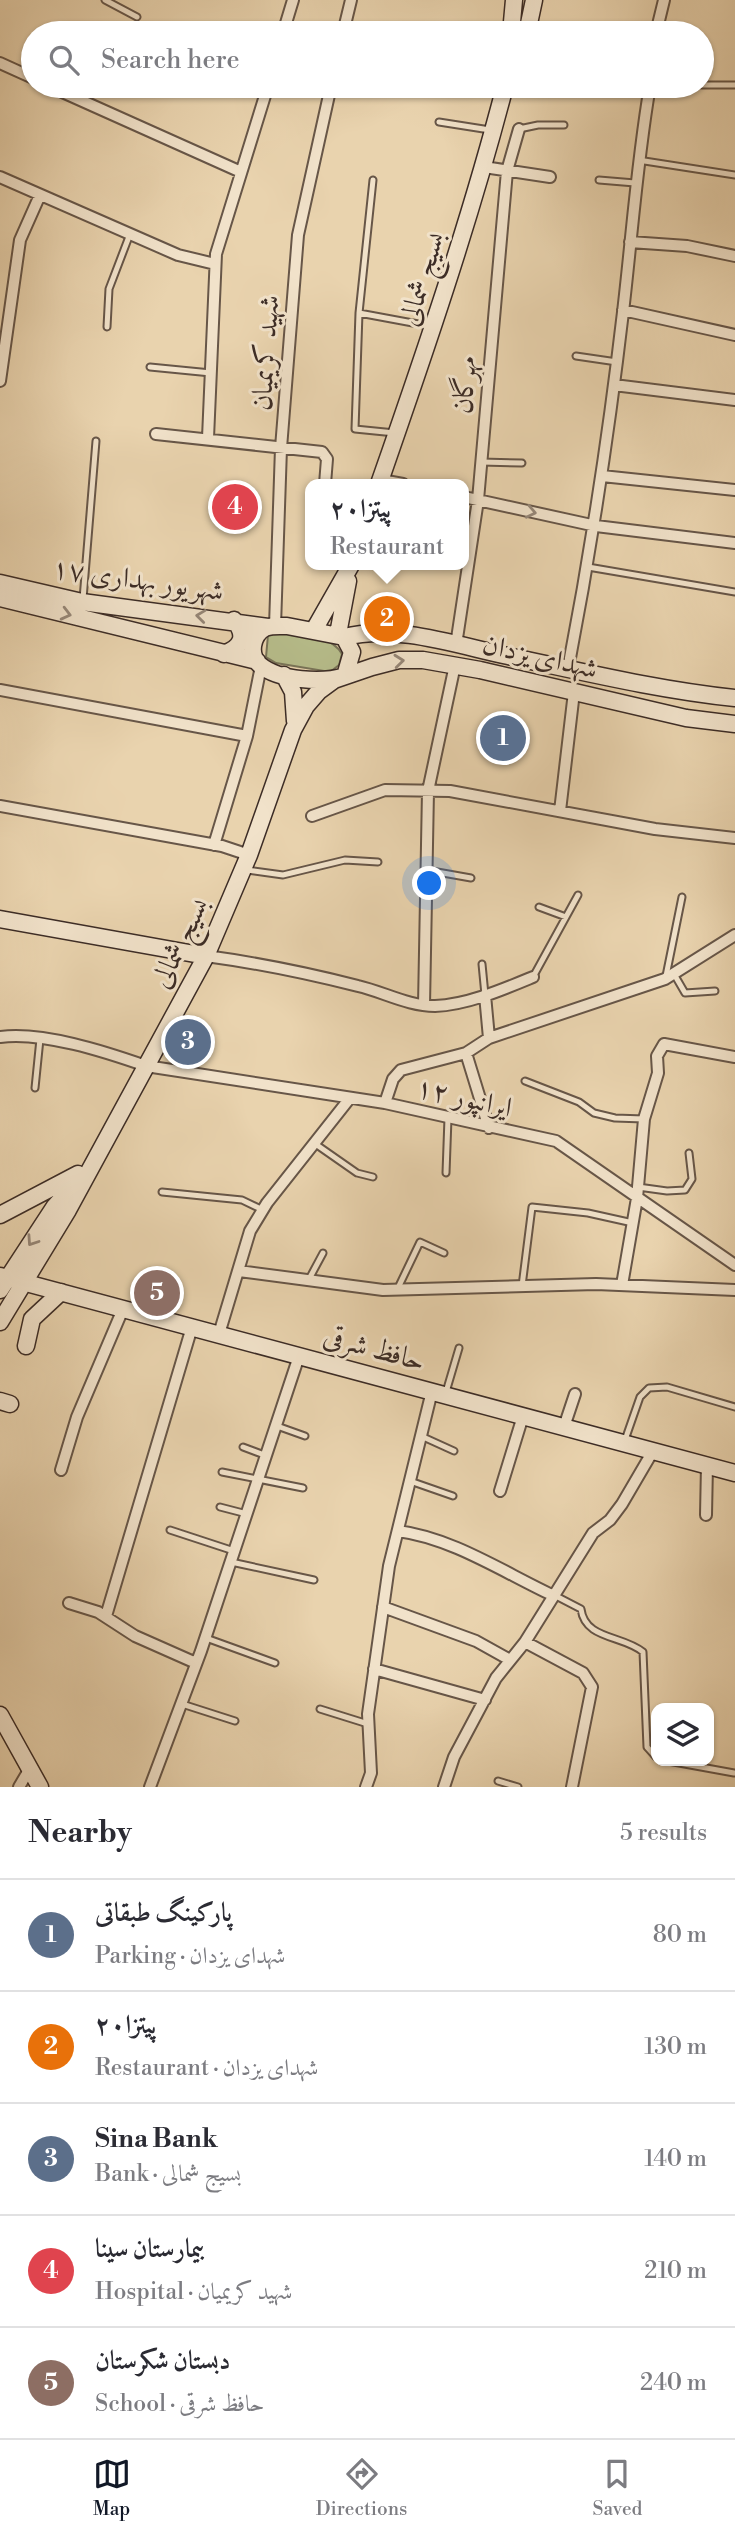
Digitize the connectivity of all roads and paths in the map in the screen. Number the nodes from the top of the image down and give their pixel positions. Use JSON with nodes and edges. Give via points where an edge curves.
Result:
{"nodes":[{"id":1,"x":104,"y":0,"type":"edge"},
{"id":2,"x":293,"y":0,"type":"edge"},
{"id":3,"x":351,"y":0,"type":"edge"},
{"id":4,"x":514,"y":0,"type":"edge"},
{"id":5,"x":534,"y":0,"type":"edge"},
{"id":6,"x":664,"y":0,"type":"edge"},
{"id":7,"x":137,"y":17,"type":"dead end"},
{"id":8,"x":287,"y":21,"type":"edge"},
{"id":9,"x":346,"y":21,"type":"edge"},
{"id":10,"x":512,"y":21,"type":"edge"},
{"id":11,"x":530,"y":21,"type":"edge"},
{"id":12,"x":659,"y":21,"type":"edge"},
{"id":13,"x":0,"y":64,"type":"edge"},
{"id":14,"x":21,"y":73,"type":"edge"},
{"id":15,"x":714,"y":85,"type":"edge"},
{"id":16,"x":735,"y":85,"type":"edge"},
{"id":17,"x":76,"y":98,"type":"edge"},
{"id":18,"x":264,"y":98,"type":"edge"},
{"id":19,"x":328,"y":98,"type":"edge"},
{"id":20,"x":502,"y":98,"type":"edge"},
{"id":21,"x":648,"y":98,"type":"edge"},
{"id":22,"x":439,"y":122,"type":"dead end"},
{"id":23,"x":564,"y":125,"type":"dead end"},
{"id":24,"x":520,"y":129,"type":"joint"},
{"id":25,"x":493,"y":131,"type":"junction"},
{"id":26,"x":637,"y":160,"type":"junction"},
{"id":27,"x":484,"y":167,"type":"junction"},
{"id":28,"x":507,"y":171,"type":"junction"},
{"id":29,"x":241,"y":172,"type":"junction"},
{"id":30,"x":735,"y":175,"type":"edge"},
{"id":31,"x":0,"y":177,"type":"edge"},
{"id":32,"x":550,"y":177,"type":"dead end"},
{"id":33,"x":373,"y":180,"type":"dead end"},
{"id":34,"x":599,"y":180,"type":"dead end"},
{"id":35,"x":635,"y":183,"type":"junction"},
{"id":36,"x":40,"y":195,"type":"junction"},
{"id":37,"x":130,"y":234,"type":"junction"},
{"id":38,"x":630,"y":242,"type":"junction"},
{"id":39,"x":735,"y":256,"type":"edge"},
{"id":40,"x":215,"y":264,"type":"junction"},
{"id":41,"x":623,"y":310,"type":"junction"},
{"id":42,"x":359,"y":313,"type":"junction"},
{"id":43,"x":107,"y":327,"type":"dead end"},
{"id":44,"x":435,"y":327,"type":"junction"},
{"id":45,"x":735,"y":335,"type":"edge"},
{"id":46,"x":576,"y":356,"type":"dead end"},
{"id":47,"x":617,"y":362,"type":"junction"},
{"id":48,"x":150,"y":367,"type":"dead end"},
{"id":49,"x":211,"y":373,"type":"junction"},
{"id":50,"x":0,"y":381,"type":"edge"},
{"id":51,"x":614,"y":385,"type":"junction"},
{"id":52,"x":735,"y":400,"type":"edge"},
{"id":53,"x":398,"y":433,"type":"junction"},
{"id":54,"x":156,"y":434,"type":"dead end"},
{"id":55,"x":208,"y":438,"type":"junction"},
{"id":56,"x":96,"y":441,"type":"dead end"},
{"id":57,"x":281,"y":447,"type":"junction"},
{"id":58,"x":481,"y":463,"type":"junction"},
{"id":59,"x":522,"y":463,"type":"dead end"},
{"id":60,"x":602,"y":476,"type":"junction"},
{"id":61,"x":325,"y":479,"type":"edge"},
{"id":62,"x":381,"y":479,"type":"edge"},
{"id":63,"x":735,"y":490,"type":"edge"},
{"id":64,"x":469,"y":498,"type":"edge"},
{"id":65,"x":478,"y":500,"type":"junction"},
{"id":66,"x":596,"y":526,"type":"junction"},
{"id":67,"x":735,"y":542,"type":"edge"},
{"id":68,"x":469,"y":559,"type":"edge"},
{"id":69,"x":588,"y":567,"type":"junction"},
{"id":70,"x":348,"y":570,"type":"edge"},
{"id":71,"x":350,"y":570,"type":"edge"},
{"id":72,"x":467,"y":570,"type":"edge"},
{"id":73,"x":0,"y":583,"type":"edge"},
{"id":74,"x":735,"y":592,"type":"edge"},
{"id":75,"x":0,"y":598,"type":"edge"},
{"id":76,"x":82,"y":602,"type":"junction"},
{"id":77,"x":234,"y":620,"type":"junction"},
{"id":78,"x":272,"y":626,"type":"junction"},
{"id":79,"x":314,"y":630,"type":"junction"},
{"id":80,"x":341,"y":636,"type":"junction"},
{"id":81,"x":456,"y":645,"type":"junction"},
{"id":82,"x":224,"y":654,"type":"junction"},
{"id":83,"x":259,"y":664,"type":"junction"},
{"id":84,"x":455,"y":665,"type":"junction"},
{"id":85,"x":568,"y":669,"type":"junction"},
{"id":86,"x":284,"y":675,"type":"junction"},
{"id":87,"x":334,"y":680,"type":"junction"},
{"id":88,"x":646,"y":687,"type":"junction"},
{"id":89,"x":0,"y":690,"type":"edge"},
{"id":90,"x":574,"y":692,"type":"junction"},
{"id":91,"x":689,"y":693,"type":"junction"},
{"id":92,"x":735,"y":698,"type":"edge"},
{"id":93,"x":638,"y":707,"type":"junction"},
{"id":94,"x":686,"y":718,"type":"junction"},
{"id":95,"x":735,"y":724,"type":"edge"},
{"id":96,"x":293,"y":730,"type":"junction"},
{"id":97,"x":247,"y":736,"type":"junction"},
{"id":98,"x":428,"y":792,"type":"junction"},
{"id":99,"x":0,"y":806,"type":"edge"},
{"id":100,"x":559,"y":811,"type":"junction"},
{"id":101,"x":312,"y":816,"type":"dead end"},
{"id":102,"x":735,"y":838,"type":"edge"},
{"id":103,"x":214,"y":845,"type":"junction"},
{"id":104,"x":246,"y":862,"type":"junction"},
{"id":105,"x":378,"y":862,"type":"dead end"},
{"id":106,"x":426,"y":870,"type":"junction"},
{"id":107,"x":471,"y":878,"type":"dead end"},
{"id":108,"x":578,"y":895,"type":"dead end"},
{"id":109,"x":682,"y":897,"type":"dead end"},
{"id":110,"x":539,"y":907,"type":"dead end"},
{"id":111,"x":566,"y":917,"type":"junction"},
{"id":112,"x":0,"y":919,"type":"edge"},
{"id":113,"x":735,"y":935,"type":"edge"},
{"id":114,"x":206,"y":956,"type":"junction"},
{"id":115,"x":482,"y":964,"type":"dead end"},
{"id":116,"x":669,"y":976,"type":"junction"},
{"id":117,"x":533,"y":977,"type":"joint"},
{"id":118,"x":715,"y":991,"type":"dead end"},
{"id":119,"x":485,"y":995,"type":"junction"},
{"id":120,"x":424,"y":1005,"type":"junction"},
{"id":121,"x":0,"y":1037,"type":"edge"},
{"id":122,"x":489,"y":1038,"type":"junction"},
{"id":123,"x":40,"y":1039,"type":"junction"},
{"id":124,"x":466,"y":1053,"type":"junction"},
{"id":125,"x":735,"y":1057,"type":"edge"},
{"id":126,"x":146,"y":1066,"type":"junction"},
{"id":127,"x":525,"y":1081,"type":"dead end"},
{"id":128,"x":35,"y":1087,"type":"dead end"},
{"id":129,"x":350,"y":1098,"type":"junction"},
{"id":130,"x":385,"y":1103,"type":"junction"},
{"id":131,"x":447,"y":1118,"type":"junction"},
{"id":132,"x":644,"y":1119,"type":"junction"},
{"id":133,"x":489,"y":1128,"type":"junction"},
{"id":134,"x":314,"y":1143,"type":"junction"},
{"id":135,"x":690,"y":1153,"type":"dead end"},
{"id":136,"x":89,"y":1168,"type":"junction"},
{"id":137,"x":446,"y":1173,"type":"dead end"},
{"id":138,"x":373,"y":1177,"type":"dead end"},
{"id":139,"x":162,"y":1192,"type":"dead end"},
{"id":140,"x":638,"y":1192,"type":"junction"},
{"id":141,"x":263,"y":1210,"type":"junction"},
{"id":142,"x":0,"y":1215,"type":"edge"},
{"id":143,"x":633,"y":1223,"type":"junction"},
{"id":144,"x":323,"y":1253,"type":"dead end"},
{"id":145,"x":444,"y":1254,"type":"dead end"},
{"id":146,"x":735,"y":1265,"type":"edge"},
{"id":147,"x":239,"y":1271,"type":"junction"},
{"id":148,"x":308,"y":1280,"type":"junction"},
{"id":149,"x":2,"y":1281,"type":"edge"},
{"id":150,"x":24,"y":1282,"type":"junction"},
{"id":151,"x":622,"y":1285,"type":"junction"},
{"id":152,"x":522,"y":1286,"type":"junction"},
{"id":153,"x":397,"y":1290,"type":"junction"},
{"id":154,"x":735,"y":1290,"type":"edge"},
{"id":155,"x":61,"y":1292,"type":"junction"},
{"id":156,"x":123,"y":1308,"type":"junction"},
{"id":157,"x":3,"y":1317,"type":"edge"},
{"id":158,"x":32,"y":1319,"type":"junction"},
{"id":159,"x":192,"y":1327,"type":"junction"},
{"id":160,"x":219,"y":1334,"type":"junction"},
{"id":161,"x":26,"y":1346,"type":"dead end"},
{"id":162,"x":459,"y":1348,"type":"dead end"},
{"id":163,"x":299,"y":1356,"type":"junction"},
{"id":164,"x":438,"y":1393,"type":"junction"},
{"id":165,"x":575,"y":1394,"type":"dead end"},
{"id":166,"x":735,"y":1408,"type":"edge"},
{"id":167,"x":523,"y":1416,"type":"junction"},
{"id":168,"x":277,"y":1426,"type":"junction"},
{"id":169,"x":564,"y":1427,"type":"junction"},
{"id":170,"x":305,"y":1436,"type":"dead end"},
{"id":171,"x":421,"y":1436,"type":"junction"},
{"id":172,"x":624,"y":1443,"type":"junction"},
{"id":173,"x":243,"y":1447,"type":"dead end"},
{"id":174,"x":454,"y":1451,"type":"dead end"},
{"id":175,"x":653,"y":1451,"type":"junction"},
{"id":176,"x":267,"y":1455,"type":"junction"},
{"id":177,"x":707,"y":1465,"type":"junction"},
{"id":178,"x":61,"y":1470,"type":"dead end"},
{"id":179,"x":222,"y":1472,"type":"dead end"},
{"id":180,"x":735,"y":1473,"type":"edge"},
{"id":181,"x":259,"y":1479,"type":"junction"},
{"id":182,"x":410,"y":1481,"type":"junction"},
{"id":183,"x":303,"y":1488,"type":"dead end"},
{"id":184,"x":500,"y":1491,"type":"dead end"},
{"id":185,"x":453,"y":1496,"type":"dead end"},
{"id":186,"x":220,"y":1507,"type":"dead end"},
{"id":187,"x":247,"y":1514,"type":"junction"},
{"id":188,"x":706,"y":1515,"type":"dead end"},
{"id":189,"x":170,"y":1530,"type":"dead end"},
{"id":190,"x":398,"y":1531,"type":"junction"},
{"id":191,"x":233,"y":1557,"type":"junction"},
{"id":192,"x":314,"y":1580,"type":"dead end"},
{"id":193,"x":552,"y":1595,"type":"junction"},
{"id":194,"x":69,"y":1604,"type":"dead end"},
{"id":195,"x":383,"y":1607,"type":"junction"},
{"id":196,"x":106,"y":1616,"type":"junction"},
{"id":197,"x":205,"y":1638,"type":"junction"},
{"id":198,"x":525,"y":1642,"type":"junction"},
{"id":199,"x":510,"y":1660,"type":"junction"},
{"id":200,"x":196,"y":1663,"type":"junction"},
{"id":201,"x":275,"y":1663,"type":"dead end"},
{"id":202,"x":374,"y":1669,"type":"junction"},
{"id":203,"x":485,"y":1700,"type":"junction"},
{"id":204,"x":181,"y":1704,"type":"junction"},
{"id":205,"x":320,"y":1709,"type":"dead end"},
{"id":206,"x":0,"y":1715,"type":"edge"},
{"id":207,"x":235,"y":1721,"type":"dead end"},
{"id":208,"x":368,"y":1724,"type":"junction"},
{"id":209,"x":651,"y":1751,"type":"edge"},
{"id":210,"x":696,"y":1766,"type":"edge"},
{"id":211,"x":29,"y":1770,"type":"junction"},
{"id":212,"x":734,"y":1773,"type":"edge"},
{"id":213,"x":498,"y":1781,"type":"dead end"},
{"id":214,"x":19,"y":1787,"type":"edge"},
{"id":215,"x":40,"y":1787,"type":"edge"},
{"id":216,"x":150,"y":1787,"type":"edge"},
{"id":217,"x":366,"y":1787,"type":"edge"},
{"id":218,"x":444,"y":1787,"type":"edge"},
{"id":219,"x":518,"y":1787,"type":"edge"},
{"id":220,"x":572,"y":1787,"type":"edge"}],
"edges":[{"from":1,"to":7,"type":"lane"},
{"from":2,"to":8,"type":"street"},
{"from":3,"to":9,"type":"street"},
{"from":4,"to":10,"type":"main road"},
{"from":5,"to":11,"type":"main road"},
{"from":6,"to":12,"type":"street"},
{"from":13,"to":14,"type":"street"},
{"from":15,"to":16,"type":"lane"},
{"from":17,"to":29,"type":"street"},
{"from":18,"to":29,"type":"street"},
{"from":19,"to":57,"type":"street","name":"شهید کریمیان","via":[[298,235]]},
{"from":20,"to":25,"type":"main road","name":"بسیج شمالی"},
{"from":21,"to":26,"type":"street"},
{"from":22,"to":25,"type":"lane"},
{"from":23,"to":24,"type":"lane"},
{"from":24,"to":28,"type":"street","name":"مهرگان"},
{"from":25,"to":27,"type":"main road","name":"بسیج شمالی"},
{"from":26,"to":30,"type":"lane"},
{"from":26,"to":35,"type":"street"},
{"from":27,"to":28,"type":"street"},
{"from":27,"to":44,"type":"main road","name":"بسیج شمالی"},
{"from":28,"to":32,"type":"street"},
{"from":28,"to":58,"type":"street","name":"مهرگان"},
{"from":29,"to":40,"type":"street"},
{"from":31,"to":36,"type":"street"},
{"from":33,"to":42,"type":"lane"},
{"from":34,"to":35,"type":"lane"},
{"from":35,"to":38,"type":"street"},
{"from":36,"to":37,"type":"street"},
{"from":36,"to":50,"type":"street","via":[[20,240]]},
{"from":37,"to":40,"type":"street","via":[[178,255]]},
{"from":37,"to":43,"type":"lane","via":[[109,289]]},
{"from":38,"to":39,"type":"street","via":[[687,246]]},
{"from":38,"to":41,"type":"street"},
{"from":40,"to":49,"type":"street"},
{"from":41,"to":45,"type":"street"},
{"from":41,"to":47,"type":"street"},
{"from":42,"to":44,"type":"lane"},
{"from":42,"to":53,"type":"lane","via":[[355,429]]},
{"from":44,"to":53,"type":"main road","name":"بسیج شمالی"},
{"from":46,"to":47,"type":"lane"},
{"from":47,"to":51,"type":"street"},
{"from":48,"to":49,"type":"lane"},
{"from":49,"to":55,"type":"street"},
{"from":51,"to":52,"type":"street"},
{"from":51,"to":60,"type":"street"},
{"from":53,"to":62,"type":"main road","name":"بسیج شمالی"},
{"from":54,"to":55,"type":"street"},
{"from":55,"to":57,"type":"street"},
{"from":56,"to":76,"type":"lane"},
{"from":57,"to":61,"type":"street","via":[[322,452],[327,459]]},
{"from":57,"to":78,"type":"street","name":"شهید کریمیان"},
{"from":58,"to":59,"type":"lane"},
{"from":58,"to":65,"type":"street","name":"مهرگان"},
{"from":60,"to":63,"type":"street"},
{"from":60,"to":66,"type":"street"},
{"from":64,"to":65,"type":"street"},
{"from":65,"to":66,"type":"street","one_way":true},
{"from":65,"to":68,"type":"street","name":"مهرگان"},
{"from":66,"to":67,"type":"street"},
{"from":66,"to":69,"type":"street"},
{"from":69,"to":74,"type":"lane"},
{"from":69,"to":85,"type":"street"},
{"from":70,"to":79,"type":"main road"},
{"from":71,"to":80,"type":"main road"},
{"from":72,"to":81,"type":"street","name":"مهرگان"},
{"from":73,"to":76,"type":"main road","name":"۱۷ شهریور بهداری"},
{"from":75,"to":82,"type":"main road","one_way":true},
{"from":77,"to":76,"type":"main road","name":"۱۷ شهریور بهداری","one_way":true},
{"from":77,"to":78,"type":"main road","name":"۱۷ شهریور بهداری"},
{"from":77,"to":82,"type":"main road","via":[[242,641]]},
{"from":78,"to":79,"type":"main road","name":"۱۷ شهریور بهداری"},
{"from":78,"to":83,"type":"main road","via":[[258,633],[252,646]]},
{"from":79,"to":80,"type":"main road","name":"شهدای یزدان"},
{"from":80,"to":81,"type":"main road","name":"شهدای یزدان","via":[[383,633]]},
{"from":80,"to":87,"type":"main road","via":[[352,652],[351,663],[345,676]]},
{"from":81,"to":85,"type":"main road","name":"شهدای یزدان"},
{"from":82,"to":83,"type":"main road"},
{"from":83,"to":86,"type":"main road"},
{"from":83,"to":97,"type":"street"},
{"from":87,"to":84,"type":"main road","name":"شهدای یزدان","one_way":true,"via":[[399,660]]},
{"from":84,"to":90,"type":"main road","name":"شهدای یزدان"},
{"from":84,"to":98,"type":"street"},
{"from":85,"to":88,"type":"main road","name":"شهدای یزدان"},
{"from":86,"to":87,"type":"main road"},
{"from":86,"to":96,"type":"main road","name":"بسیج شمالی","via":[[296,708]]},
{"from":87,"to":96,"type":"main road","name":"بسیج شمالی","via":[[306,706]]},
{"from":88,"to":91,"type":"main road","name":"شهدای یزدان"},
{"from":88,"to":93,"type":"main road","via":[[647,703]]},
{"from":89,"to":97,"type":"street"},
{"from":90,"to":93,"type":"main road","name":"شهدای یزدان"},
{"from":90,"to":100,"type":"street"},
{"from":91,"to":92,"type":"main road","name":"شهدای یزدان"},
{"from":91,"to":94,"type":"main road","via":[[680,704]]},
{"from":93,"to":94,"type":"main road","name":"شهدای یزدان"},
{"from":94,"to":95,"type":"main road","name":"شهدای یزدان"},
{"from":96,"to":104,"type":"main road","name":"بسیج شمالی"},
{"from":97,"to":103,"type":"street"},
{"from":98,"to":100,"type":"street","via":[[450,791]]},
{"from":98,"to":101,"type":"street","via":[[385,790]]},
{"from":98,"to":106,"type":"street"},
{"from":99,"to":103,"type":"street"},
{"from":100,"to":102,"type":"street"},
{"from":103,"to":104,"type":"street"},
{"from":104,"to":105,"type":"lane","via":[[283,875],[345,860]]},
{"from":104,"to":114,"type":"main road","name":"بسیج شمالی"},
{"from":106,"to":107,"type":"lane"},
{"from":106,"to":120,"type":"street"},
{"from":108,"to":111,"type":"lane"},
{"from":109,"to":116,"type":"lane"},
{"from":110,"to":111,"type":"lane"},
{"from":111,"to":117,"type":"lane"},
{"from":112,"to":114,"type":"main road"},
{"from":113,"to":116,"type":"street"},
{"from":114,"to":120,"type":"street","via":[[278,965]]},
{"from":114,"to":126,"type":"main road","name":"بسیج شمالی"},
{"from":115,"to":119,"type":"lane"},
{"from":116,"to":118,"type":"lane","via":[[685,993]]},
{"from":116,"to":122,"type":"street"},
{"from":117,"to":119,"type":"street"},
{"from":119,"to":120,"type":"street"},
{"from":119,"to":122,"type":"street"},
{"from":121,"to":123,"type":"street","name":"ایرانپور ۱۲"},
{"from":122,"to":124,"type":"street"},
{"from":123,"to":126,"type":"street","name":"ایرانپور ۱۲"},
{"from":123,"to":128,"type":"lane"},
{"from":124,"to":130,"type":"street","via":[[401,1070]]},
{"from":124,"to":133,"type":"street"},
{"from":125,"to":132,"type":"street","via":[[664,1044],[657,1055],[658,1073]]},
{"from":126,"to":129,"type":"street","name":"ایرانپور ۱۲"},
{"from":126,"to":136,"type":"main road","name":"بسیج شمالی"},
{"from":127,"to":132,"type":"lane","via":[[579,1102],[594,1113]]},
{"from":129,"to":130,"type":"street","name":"ایرانپور ۱۲"},
{"from":129,"to":134,"type":"street"},
{"from":130,"to":131,"type":"street","name":"ایرانپور ۱۲"},
{"from":131,"to":133,"type":"street","name":"ایرانپور ۱۲"},
{"from":131,"to":137,"type":"lane"},
{"from":132,"to":140,"type":"street"},
{"from":133,"to":140,"type":"street","name":"ایرانپور ۱۲","via":[[556,1141]]},
{"from":134,"to":138,"type":"lane","via":[[357,1173]]},
{"from":134,"to":141,"type":"street"},
{"from":135,"to":140,"type":"lane","via":[[692,1179],[685,1190]]},
{"from":136,"to":142,"type":"main road"},
{"from":136,"to":149,"type":"main road","name":"بسیج شمالی","one_way":true,"via":[[55,1206]]},
{"from":136,"to":150,"type":"main road","name":"بسیج شمالی"},
{"from":139,"to":141,"type":"lane","via":[[242,1200]]},
{"from":140,"to":143,"type":"street"},
{"from":140,"to":146,"type":"street","name":"ایرانپور ۱۲"},
{"from":141,"to":147,"type":"street","via":[[250,1231]]},
{"from":143,"to":151,"type":"street"},
{"from":143,"to":152,"type":"lane","via":[[532,1207]]},
{"from":144,"to":148,"type":"lane"},
{"from":145,"to":153,"type":"lane","via":[[420,1242]]},
{"from":147,"to":148,"type":"street"},
{"from":147,"to":160,"type":"street"},
{"from":148,"to":153,"type":"street"},
{"from":149,"to":150,"type":"main road","name":"حافظ شرقی"},
{"from":150,"to":155,"type":"main road","name":"حافظ شرقی"},
{"from":150,"to":157,"type":"main road","name":"بسیج شمالی"},
{"from":151,"to":152,"type":"street"},
{"from":151,"to":154,"type":"street"},
{"from":152,"to":153,"type":"street"},
{"from":155,"to":156,"type":"main road","name":"حافظ شرقی"},
{"from":155,"to":158,"type":"main road"},
{"from":156,"to":159,"type":"main road","name":"حافظ شرقی"},
{"from":156,"to":178,"type":"street","via":[[77,1417]]},
{"from":157,"to":158,"type":"main road"},
{"from":158,"to":161,"type":"main road"},
{"from":159,"to":160,"type":"main road","name":"حافظ شرقی"},
{"from":159,"to":196,"type":"street"},
{"from":160,"to":163,"type":"main road","name":"حافظ شرقی"},
{"from":162,"to":164,"type":"lane"},
{"from":163,"to":164,"type":"main road","name":"حافظ شرقی"},
{"from":163,"to":168,"type":"street"},
{"from":164,"to":167,"type":"main road","name":"حافظ شرقی"},
{"from":164,"to":171,"type":"street"},
{"from":165,"to":169,"type":"street"},
{"from":166,"to":172,"type":"lane","via":[[667,1387],[649,1388],[640,1397]]},
{"from":167,"to":169,"type":"main road","name":"حافظ شرقی"},
{"from":167,"to":184,"type":"street"},
{"from":168,"to":170,"type":"lane"},
{"from":168,"to":176,"type":"street"},
{"from":169,"to":172,"type":"main road","name":"حافظ شرقی"},
{"from":171,"to":174,"type":"lane"},
{"from":171,"to":182,"type":"street"},
{"from":172,"to":175,"type":"main road","name":"حافظ شرقی"},
{"from":173,"to":176,"type":"lane"},
{"from":175,"to":177,"type":"main road","name":"حافظ شرقی"},
{"from":175,"to":193,"type":"street","via":[[622,1504],[593,1533]]},
{"from":176,"to":181,"type":"street"},
{"from":177,"to":180,"type":"main road","name":"حافظ شرقی"},
{"from":177,"to":188,"type":"street"},
{"from":179,"to":181,"type":"lane"},
{"from":181,"to":183,"type":"lane"},
{"from":181,"to":187,"type":"street"},
{"from":182,"to":185,"type":"lane"},
{"from":182,"to":190,"type":"street"},
{"from":186,"to":187,"type":"lane"},
{"from":187,"to":191,"type":"street"},
{"from":189,"to":191,"type":"lane"},
{"from":190,"to":193,"type":"street","via":[[447,1544]]},
{"from":190,"to":195,"type":"street"},
{"from":191,"to":192,"type":"lane"},
{"from":191,"to":197,"type":"street"},
{"from":193,"to":198,"type":"street"},
{"from":193,"to":209,"type":"lane","via":[[581,1609],[591,1630],[643,1652],[647,1747]]},
{"from":194,"to":196,"type":"street"},
{"from":195,"to":199,"type":"street","via":[[476,1641]]},
{"from":195,"to":202,"type":"street"},
{"from":196,"to":200,"type":"street","via":[[135,1636]]},
{"from":197,"to":200,"type":"street"},
{"from":197,"to":201,"type":"lane"},
{"from":198,"to":199,"type":"street"},
{"from":198,"to":220,"type":"street","via":[[583,1673],[592,1687]]},
{"from":199,"to":203,"type":"street"},
{"from":200,"to":204,"type":"street"},
{"from":202,"to":203,"type":"street"},
{"from":202,"to":208,"type":"street"},
{"from":203,"to":218,"type":"street","via":[[454,1757]]},
{"from":204,"to":207,"type":"lane"},
{"from":204,"to":216,"type":"street"},
{"from":205,"to":208,"type":"lane"},
{"from":206,"to":211,"type":"main road"},
{"from":208,"to":217,"type":"street","via":[[370,1773]]},
{"from":210,"to":212,"type":"lane"},
{"from":211,"to":214,"type":"street"},
{"from":211,"to":215,"type":"main road"},
{"from":213,"to":219,"type":"lane"}]}
